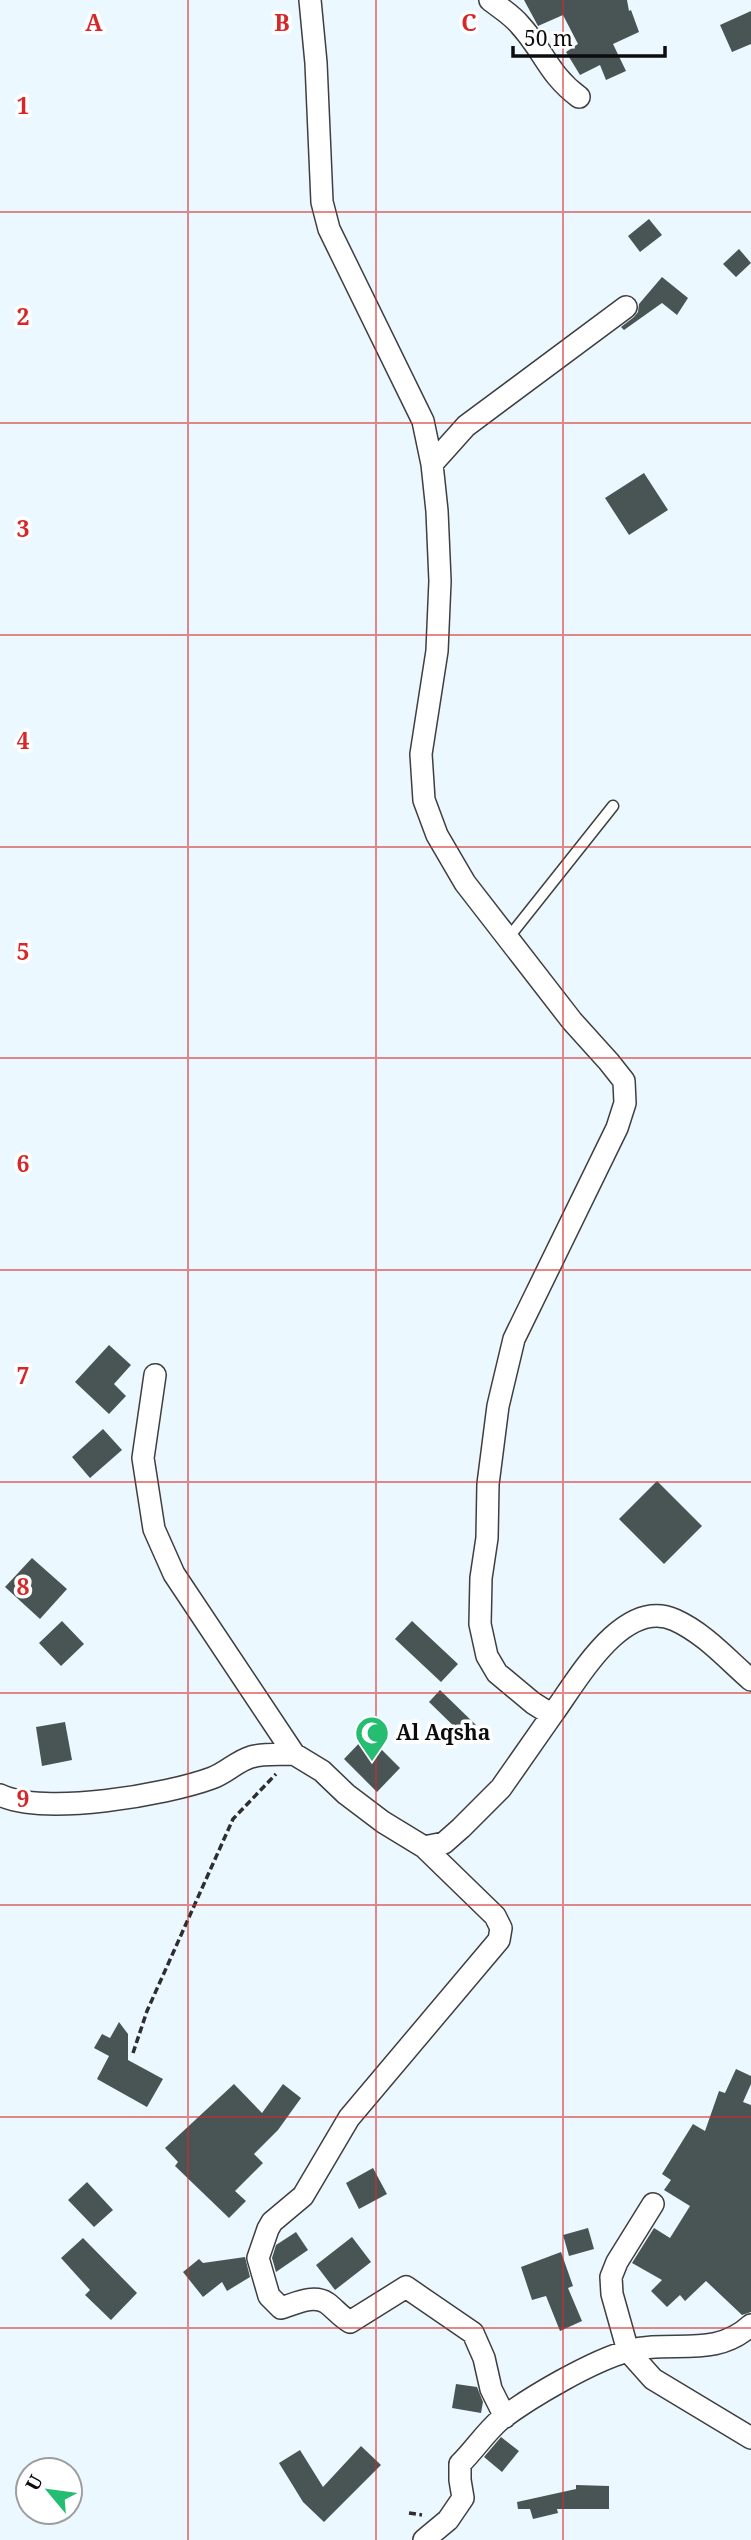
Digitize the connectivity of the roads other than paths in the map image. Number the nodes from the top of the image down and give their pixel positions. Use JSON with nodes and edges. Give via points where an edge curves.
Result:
{"nodes":[{"id":1,"x":310,"y":0,"type":"edge"},
{"id":2,"x":490,"y":0,"type":"edge"},
{"id":3,"x":579,"y":97,"type":"dead end"},
{"id":4,"x":626,"y":307,"type":"dead end"},
{"id":5,"x":432,"y":464,"type":"junction"},
{"id":6,"x":613,"y":806,"type":"dead end"},
{"id":7,"x":509,"y":937,"type":"junction"},
{"id":8,"x":155,"y":1375,"type":"dead end"},
{"id":9,"x":751,"y":1680,"type":"edge"},
{"id":10,"x":552,"y":1715,"type":"junction"},
{"id":11,"x":294,"y":1755,"type":"junction"},
{"id":12,"x":0,"y":1795,"type":"edge"},
{"id":13,"x":424,"y":1847,"type":"junction"},
{"id":14,"x":653,"y":2204,"type":"dead end"},
{"id":15,"x":751,"y":2325,"type":"edge"},
{"id":16,"x":628,"y":2351,"type":"junction"},
{"id":17,"x":505,"y":2417,"type":"junction"},
{"id":18,"x":751,"y":2438,"type":"edge"},
{"id":19,"x":424,"y":2540,"type":"edge"}],
"edges":[{"from":1,"to":5,"type":"street","via":[[322,202],[335,241],[423,422]]},
{"from":2,"to":3,"type":"street","via":[[520,24],[552,72]]},
{"from":4,"to":5,"type":"street","via":[[466,426]]},
{"from":5,"to":7,"type":"street","via":[[440,582],[436,651],[421,754],[424,800],[437,835],[465,883]]},
{"from":6,"to":7,"type":"lane"},
{"from":7,"to":10,"type":"street","via":[[624,1081],[625,1102],[617,1128],[514,1339],[498,1406],[488,1484],[480,1624],[488,1656],[497,1673]]},
{"from":8,"to":11,"type":"street","via":[[143,1458],[154,1529],[174,1574]]},
{"from":9,"to":10,"type":"street","via":[[701,1635],[673,1618],[653,1615],[627,1623],[613,1636]]},
{"from":10,"to":13,"type":"street","via":[[501,1788],[444,1843]]},
{"from":11,"to":12,"type":"street","via":[[251,1757],[214,1777],[141,1797],[34,1804]]},
{"from":11,"to":13,"type":"street"},
{"from":13,"to":17,"type":"street","via":[[495,1916],[502,1928],[499,1940],[349,2118],[303,2196],[272,2222],[258,2258],[270,2296],[281,2308],[313,2298],[350,2322],[406,2287],[473,2333]]},
{"from":14,"to":16,"type":"street","via":[[611,2277]]},
{"from":15,"to":16,"type":"street","via":[[718,2345]]},
{"from":16,"to":17,"type":"street","via":[[564,2379]]},
{"from":16,"to":18,"type":"street","via":[[653,2379]]},
{"from":17,"to":19,"type":"street","via":[[460,2464],[463,2498],[448,2520]]}]}
